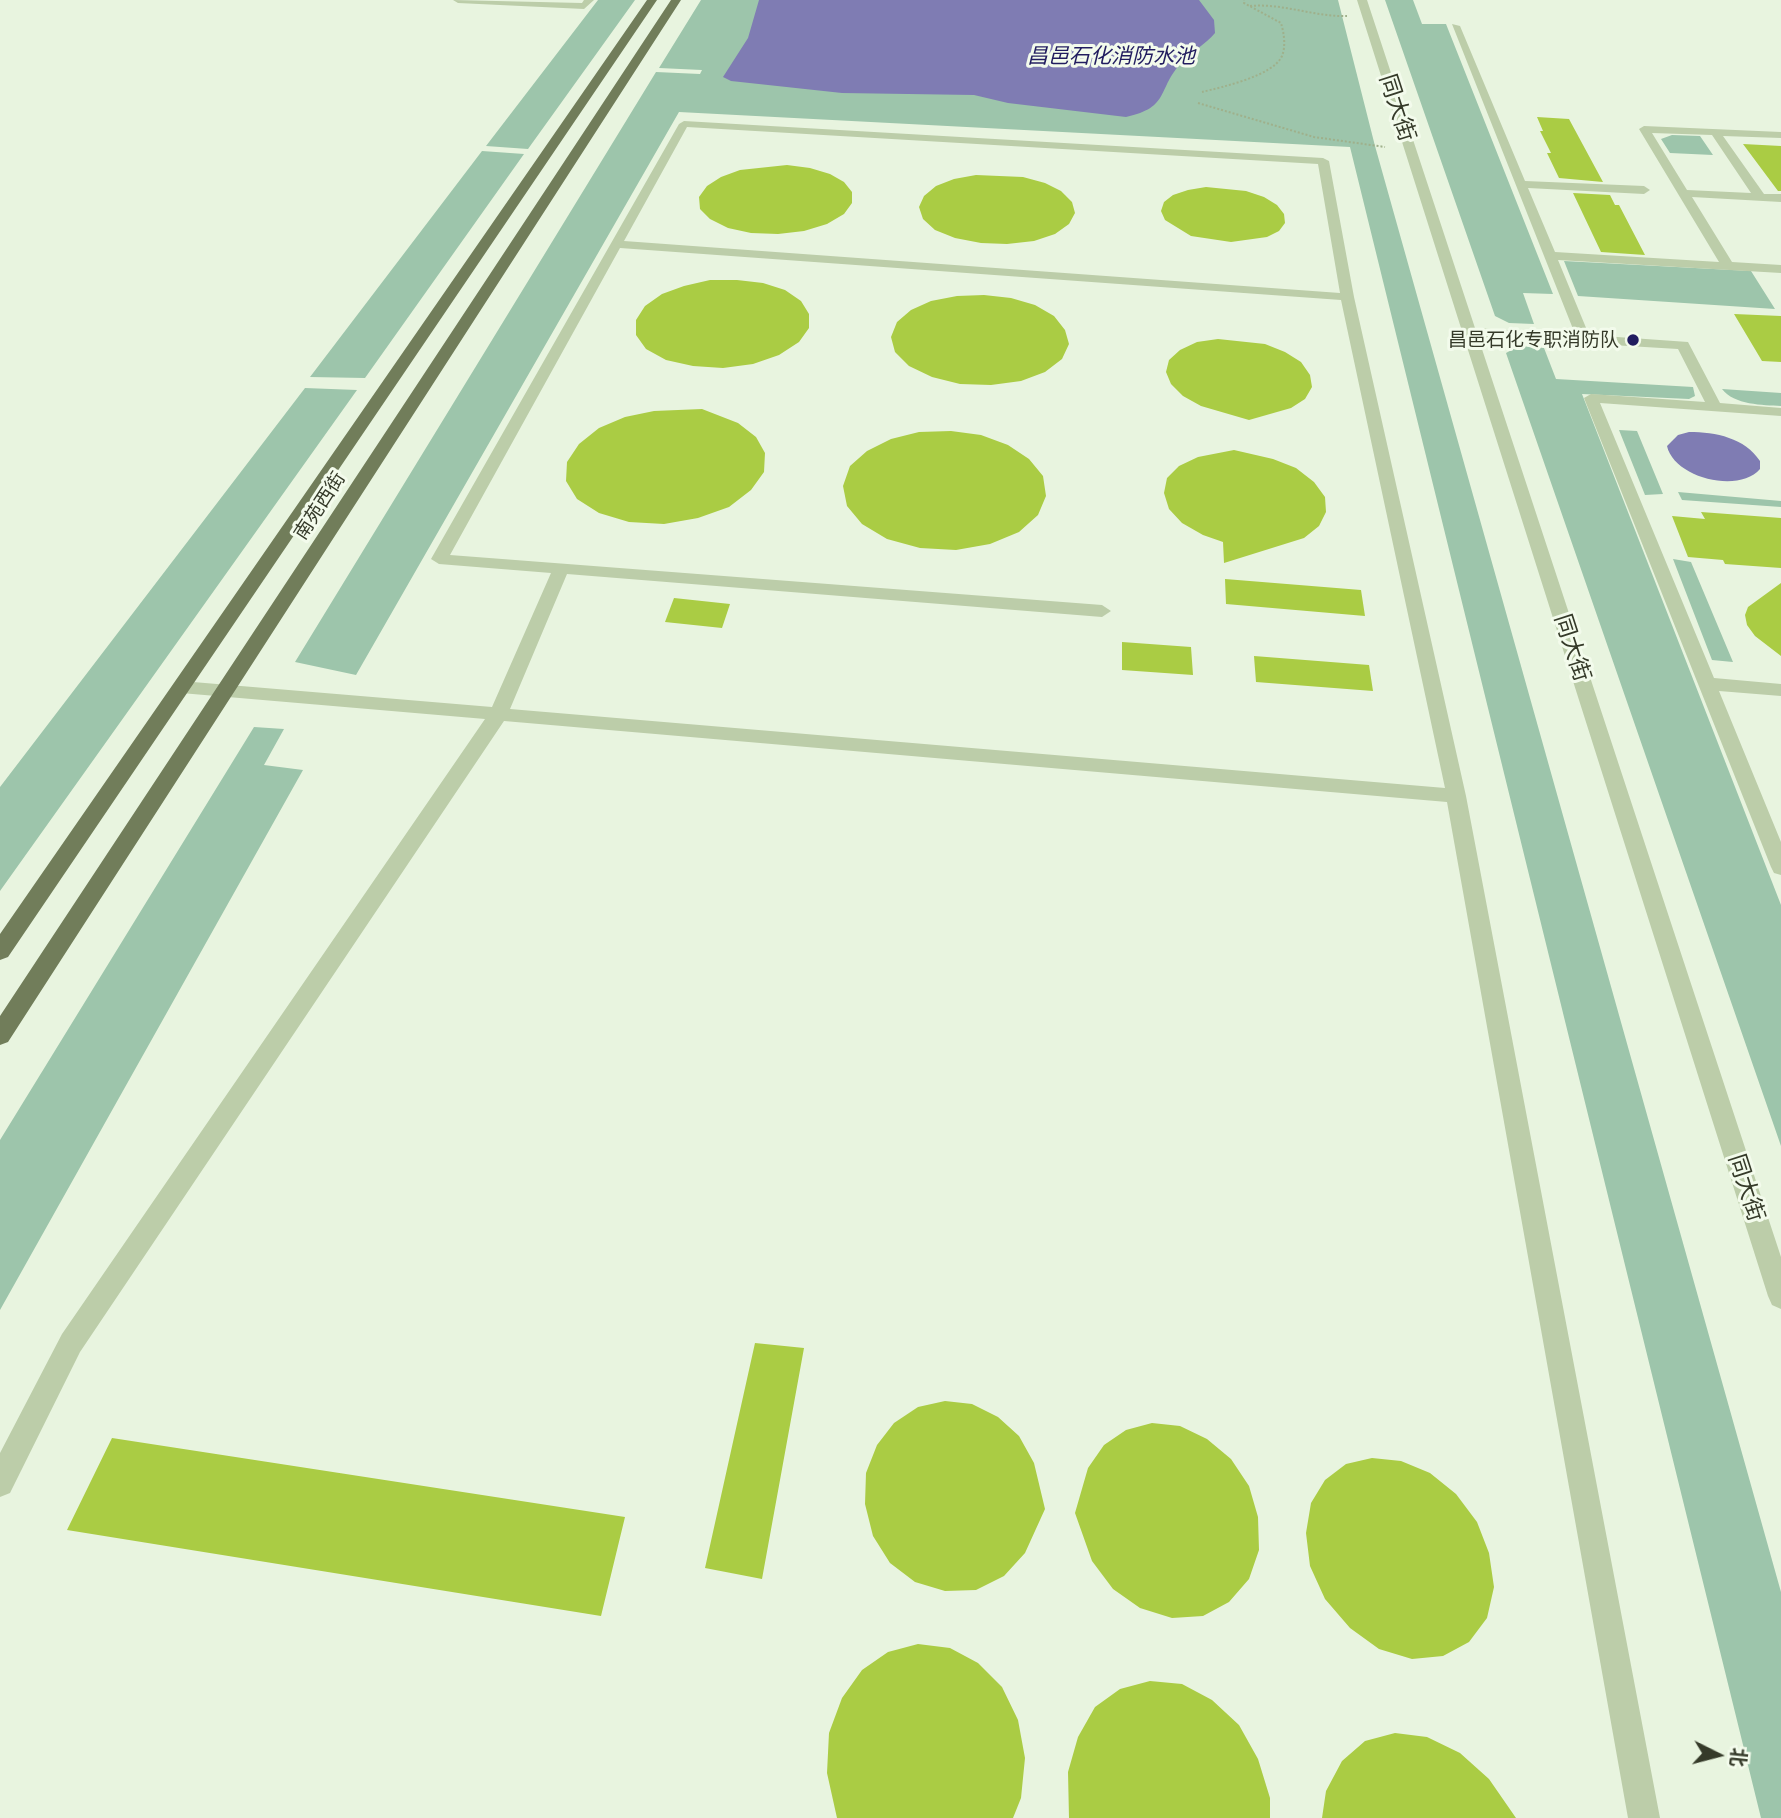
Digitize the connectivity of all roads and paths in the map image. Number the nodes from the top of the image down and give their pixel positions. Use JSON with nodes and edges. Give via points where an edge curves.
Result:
{"nodes":[{"id":1,"x":458,"y":0,"type":"edge"},
{"id":2,"x":589,"y":0,"type":"edge"},
{"id":3,"x":652,"y":0,"type":"edge"},
{"id":4,"x":676,"y":0,"type":"edge"},
{"id":5,"x":1244,"y":0,"type":"edge"},
{"id":6,"x":1362,"y":0,"type":"edge"},
{"id":7,"x":1250,"y":6,"type":"junction"},
{"id":8,"x":1348,"y":15,"type":"dead end"},
{"id":9,"x":1455,"y":26,"type":"dead end"},
{"id":10,"x":1202,"y":92,"type":"dead end"},
{"id":11,"x":1198,"y":103,"type":"dead end"},
{"id":12,"x":1715,"y":132,"type":"junction"},
{"id":13,"x":1781,"y":135,"type":"edge"},
{"id":14,"x":1385,"y":147,"type":"dead end"},
{"id":15,"x":1520,"y":184,"type":"junction"},
{"id":16,"x":1644,"y":190,"type":"dead end"},
{"id":17,"x":1683,"y":193,"type":"junction"},
{"id":18,"x":1760,"y":197,"type":"junction"},
{"id":19,"x":1781,"y":198,"type":"edge"},
{"id":20,"x":618,"y":244,"type":"junction"},
{"id":21,"x":1550,"y":256,"type":"junction"},
{"id":22,"x":1728,"y":266,"type":"junction"},
{"id":23,"x":1781,"y":268,"type":"edge"},
{"id":24,"x":1781,"y":279,"type":"edge"},
{"id":25,"x":1781,"y":287,"type":"edge"},
{"id":26,"x":1348,"y":297,"type":"junction"},
{"id":27,"x":1469,"y":331,"type":"junction"},
{"id":28,"x":1584,"y":339,"type":"junction"},
{"id":29,"x":1715,"y":407,"type":"junction"},
{"id":30,"x":1781,"y":412,"type":"edge"},
{"id":31,"x":561,"y":568,"type":"junction"},
{"id":32,"x":1102,"y":611,"type":"dead end"},
{"id":33,"x":1707,"y":684,"type":"junction"},
{"id":34,"x":181,"y":687,"type":"junction"},
{"id":35,"x":1781,"y":690,"type":"edge"},
{"id":36,"x":225,"y":691,"type":"junction"},
{"id":37,"x":498,"y":715,"type":"junction"},
{"id":38,"x":1456,"y":796,"type":"junction"},
{"id":39,"x":1781,"y":867,"type":"edge"},
{"id":40,"x":0,"y":951,"type":"edge"},
{"id":41,"x":0,"y":1035,"type":"edge"},
{"id":42,"x":1781,"y":1296,"type":"edge"},
{"id":43,"x":0,"y":1483,"type":"edge"},
{"id":44,"x":1644,"y":1818,"type":"edge"}],
"edges":[{"from":1,"to":2,"type":"street","via":[[584,6]]},
{"from":3,"to":34,"type":"main road","name":"南苑西街"},
{"from":4,"to":36,"type":"main road","name":"南苑西街"},
{"from":5,"to":7,"type":"path"},
{"from":6,"to":27,"type":"street","name":"同大街"},
{"from":7,"to":8,"type":"path","via":[[1280,3],[1326,17]]},
{"from":7,"to":10,"type":"path","via":[[1281,23],[1282,58],[1252,76]]},
{"from":9,"to":15,"type":"street"},
{"from":11,"to":14,"type":"path","via":[[1353,146]]},
{"from":12,"to":13,"type":"street"},
{"from":12,"to":17,"type":"street","via":[[1644,129]]},
{"from":12,"to":18,"type":"street"},
{"from":15,"to":16,"type":"street"},
{"from":15,"to":21,"type":"street"},
{"from":17,"to":18,"type":"street"},
{"from":17,"to":22,"type":"street"},
{"from":18,"to":19,"type":"street"},
{"from":20,"to":26,"type":"street"},
{"from":20,"to":26,"type":"street","via":[[684,124],[1323,161]]},
{"from":20,"to":31,"type":"street","via":[[439,559]]},
{"from":21,"to":22,"type":"street"},
{"from":21,"to":28,"type":"street"},
{"from":22,"to":23,"type":"street"},
{"from":24,"to":25,"type":"street","via":[[1776,279]]},
{"from":26,"to":38,"type":"street"},
{"from":27,"to":28,"type":"street"},
{"from":27,"to":42,"type":"street","name":"同大街"},
{"from":28,"to":29,"type":"street","via":[[1683,345]]},
{"from":29,"to":30,"type":"street"},
{"from":29,"to":33,"type":"street","via":[[1591,398]]},
{"from":31,"to":32,"type":"street"},
{"from":31,"to":37,"type":"street"},
{"from":33,"to":35,"type":"street"},
{"from":33,"to":39,"type":"street"},
{"from":34,"to":36,"type":"street"},
{"from":34,"to":40,"type":"main road","name":"南苑西街"},
{"from":36,"to":37,"type":"street"},
{"from":36,"to":41,"type":"main road","name":"南苑西街"},
{"from":37,"to":38,"type":"street"},
{"from":37,"to":43,"type":"street","via":[[71,1343]]},
{"from":38,"to":44,"type":"street"}]}
